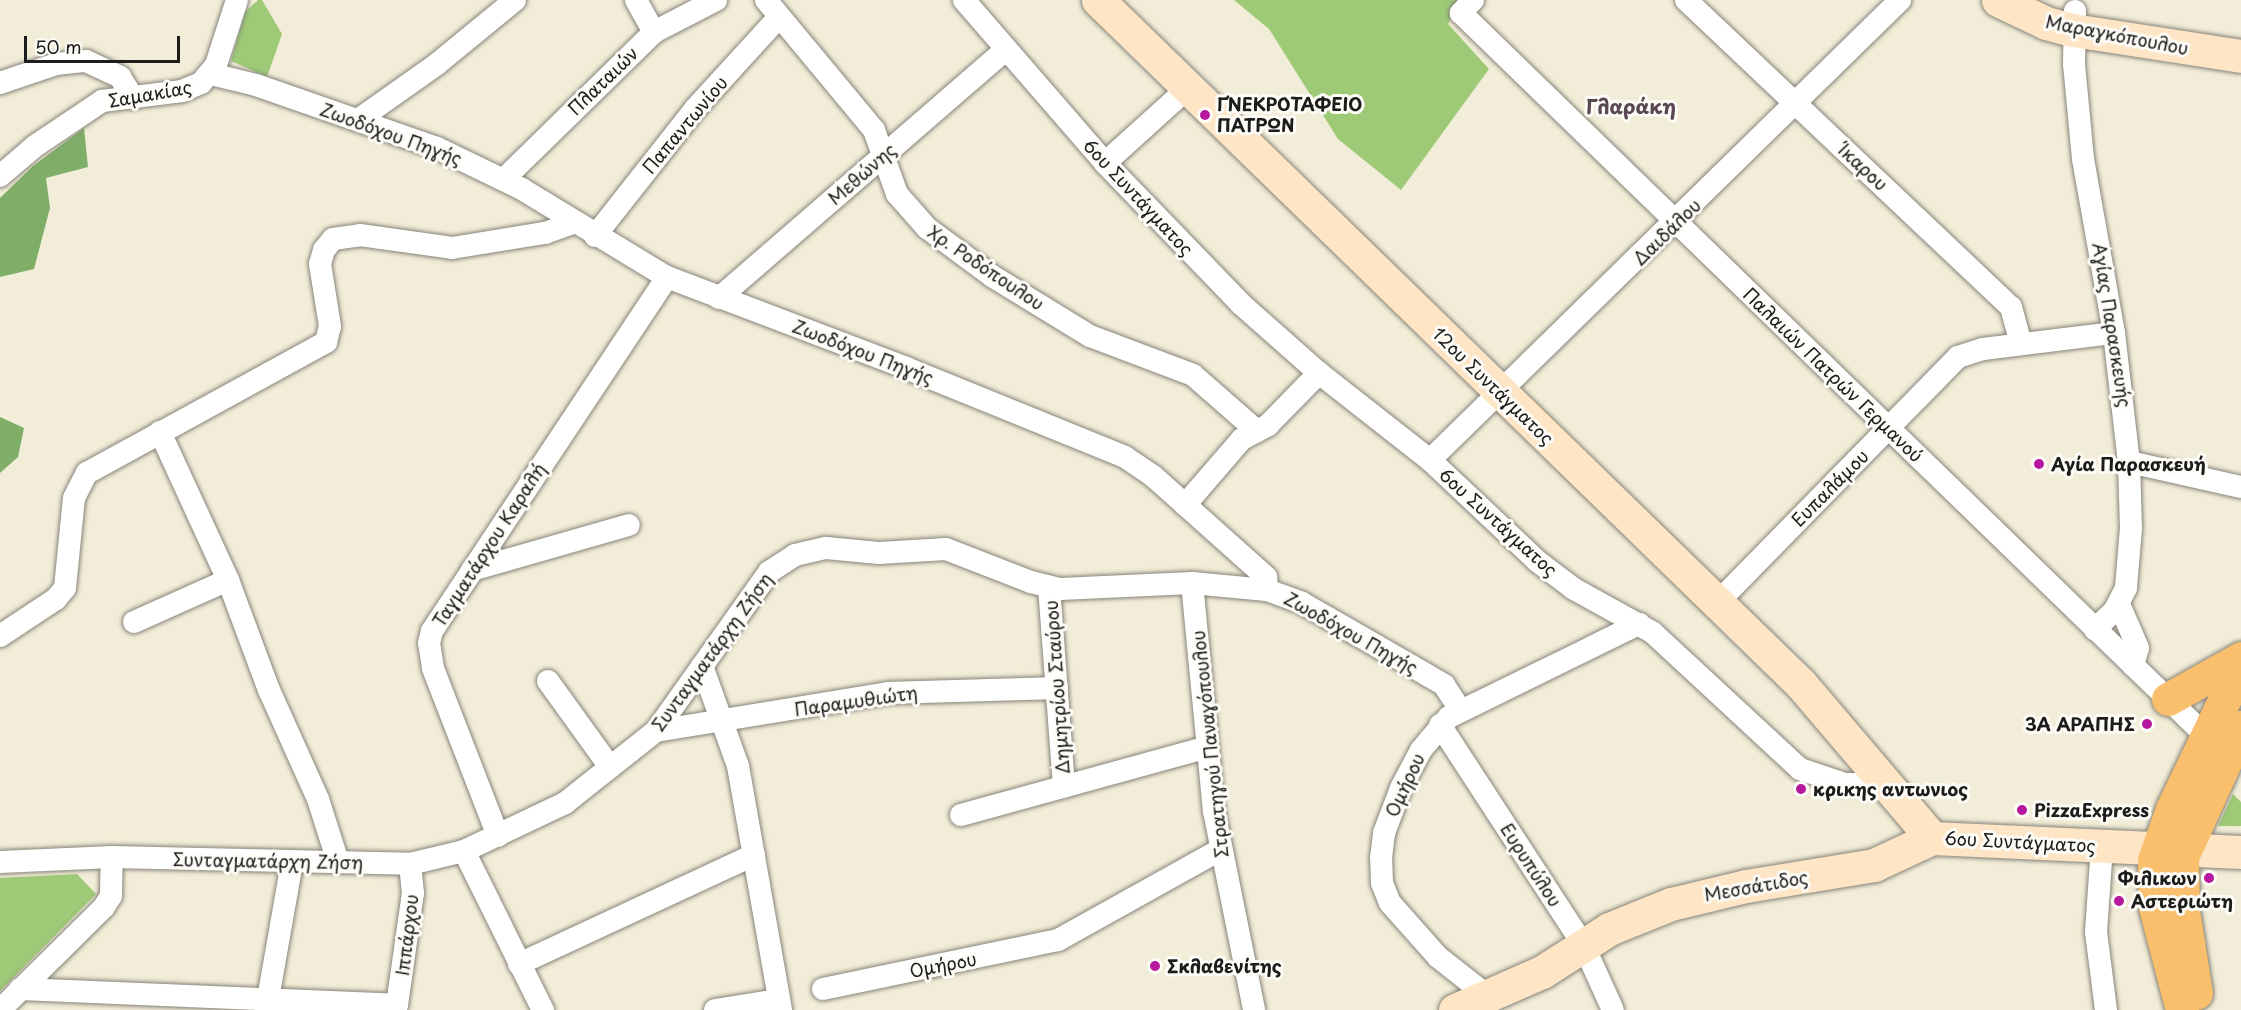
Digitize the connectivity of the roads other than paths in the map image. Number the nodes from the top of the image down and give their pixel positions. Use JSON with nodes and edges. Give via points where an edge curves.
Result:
{"nodes":[{"id":1,"x":237,"y":0,"type":"edge"},
{"id":2,"x":514,"y":0,"type":"edge"},
{"id":3,"x":636,"y":0,"type":"edge"},
{"id":4,"x":716,"y":0,"type":"edge"},
{"id":5,"x":964,"y":0,"type":"edge"},
{"id":6,"x":1098,"y":0,"type":"edge"},
{"id":7,"x":1686,"y":0,"type":"edge"},
{"id":8,"x":1900,"y":0,"type":"edge"},
{"id":9,"x":1998,"y":0,"type":"edge"},
{"id":10,"x":1467,"y":6,"type":"edge"},
{"id":11,"x":772,"y":8,"type":"edge"},
{"id":12,"x":2066,"y":14,"type":"edge"},
{"id":13,"x":654,"y":32,"type":"junction"},
{"id":14,"x":2241,"y":35,"type":"edge"},
{"id":15,"x":1005,"y":50,"type":"junction"},
{"id":16,"x":2241,"y":56,"type":"edge"},
{"id":17,"x":211,"y":74,"type":"junction"},
{"id":18,"x":0,"y":83,"type":"edge"},
{"id":19,"x":1188,"y":88,"type":"junction"},
{"id":20,"x":133,"y":98,"type":"junction"},
{"id":21,"x":1796,"y":104,"type":"junction"},
{"id":22,"x":358,"y":120,"type":"junction"},
{"id":23,"x":885,"y":154,"type":"junction"},
{"id":24,"x":1105,"y":163,"type":"junction"},
{"id":25,"x":0,"y":176,"type":"edge"},
{"id":26,"x":504,"y":179,"type":"junction"},
{"id":27,"x":575,"y":222,"type":"junction"},
{"id":28,"x":1676,"y":224,"type":"junction"},
{"id":29,"x":595,"y":236,"type":"junction"},
{"id":30,"x":666,"y":277,"type":"junction"},
{"id":31,"x":719,"y":298,"type":"junction"},
{"id":32,"x":2114,"y":333,"type":"junction"},
{"id":33,"x":2021,"y":344,"type":"junction"},
{"id":34,"x":1318,"y":373,"type":"junction"},
{"id":35,"x":1500,"y":394,"type":"junction"},
{"id":36,"x":1888,"y":429,"type":"junction"},
{"id":37,"x":1257,"y":431,"type":"junction"},
{"id":38,"x":160,"y":432,"type":"junction"},
{"id":39,"x":1430,"y":460,"type":"junction"},
{"id":40,"x":2129,"y":462,"type":"junction"},
{"id":41,"x":2241,"y":488,"type":"edge"},
{"id":42,"x":1185,"y":505,"type":"junction"},
{"id":43,"x":629,"y":525,"type":"dead end"},
{"id":44,"x":472,"y":570,"type":"junction"},
{"id":45,"x":228,"y":580,"type":"junction"},
{"id":46,"x":1192,"y":583,"type":"junction"},
{"id":47,"x":1049,"y":587,"type":"junction"},
{"id":48,"x":1267,"y":590,"type":"junction"},
{"id":49,"x":1718,"y":602,"type":"junction"},
{"id":50,"x":2119,"y":604,"type":"junction"},
{"id":51,"x":134,"y":622,"type":"dead end"},
{"id":52,"x":1639,"y":624,"type":"junction"},
{"id":53,"x":3,"y":629,"type":"edge"},
{"id":54,"x":2095,"y":629,"type":"junction"},
{"id":55,"x":2241,"y":658,"type":"edge"},
{"id":56,"x":2241,"y":665,"type":"edge"},
{"id":57,"x":702,"y":666,"type":"junction"},
{"id":58,"x":2133,"y":666,"type":"junction"},
{"id":59,"x":548,"y":681,"type":"dead end"},
{"id":60,"x":1057,"y":688,"type":"junction"},
{"id":61,"x":2168,"y":699,"type":"junction"},
{"id":62,"x":1460,"y":710,"type":"junction"},
{"id":63,"x":726,"y":722,"type":"junction"},
{"id":64,"x":1440,"y":725,"type":"junction"},
{"id":65,"x":2241,"y":727,"type":"edge"},
{"id":66,"x":656,"y":731,"type":"junction"},
{"id":67,"x":1208,"y":747,"type":"junction"},
{"id":68,"x":2225,"y":755,"type":"edge"},
{"id":69,"x":610,"y":767,"type":"junction"},
{"id":70,"x":1883,"y":776,"type":"junction"},
{"id":71,"x":1064,"y":786,"type":"junction"},
{"id":72,"x":961,"y":815,"type":"dead end"},
{"id":73,"x":498,"y":836,"type":"junction"},
{"id":74,"x":1932,"y":838,"type":"junction"},
{"id":75,"x":2102,"y":846,"type":"junction"},
{"id":76,"x":2170,"y":849,"type":"junction"},
{"id":77,"x":1220,"y":850,"type":"junction"},
{"id":78,"x":464,"y":851,"type":"junction"},
{"id":79,"x":2241,"y":852,"type":"edge"},
{"id":80,"x":754,"y":855,"type":"junction"},
{"id":81,"x":112,"y":857,"type":"junction"},
{"id":82,"x":0,"y":862,"type":"edge"},
{"id":83,"x":292,"y":862,"type":"junction"},
{"id":84,"x":338,"y":862,"type":"junction"},
{"id":85,"x":410,"y":864,"type":"junction"},
{"id":86,"x":1583,"y":944,"type":"junction"},
{"id":87,"x":519,"y":964,"type":"junction"},
{"id":88,"x":20,"y":989,"type":"junction"},
{"id":89,"x":822,"y":989,"type":"dead end"},
{"id":90,"x":1488,"y":1002,"type":"edge"},
{"id":91,"x":108,"y":1003,"type":"edge"},
{"id":92,"x":267,"y":1004,"type":"edge"},
{"id":93,"x":780,"y":1005,"type":"edge"},
{"id":94,"x":0,"y":1010,"type":"edge"},
{"id":95,"x":543,"y":1010,"type":"edge"},
{"id":96,"x":715,"y":1010,"type":"edge"},
{"id":97,"x":1254,"y":1010,"type":"edge"},
{"id":98,"x":1455,"y":1010,"type":"edge"},
{"id":99,"x":1613,"y":1010,"type":"edge"},
{"id":100,"x":2106,"y":1010,"type":"edge"},
{"id":101,"x":2182,"y":1010,"type":"edge"},
{"id":102,"x":2198,"y":1010,"type":"edge"}],
"edges":[{"from":1,"to":17,"type":"street"},
{"from":2,"to":22,"type":"street","via":[[437,64]]},
{"from":3,"to":13,"type":"street"},
{"from":4,"to":13,"type":"street","name":"Πλαταιών"},
{"from":5,"to":15,"type":"street","name":"6ου Συντάγματος"},
{"from":6,"to":19,"type":"main road","name":"12ου Συντάγματος"},
{"from":7,"to":21,"type":"street","name":"Ίκαρου"},
{"from":8,"to":21,"type":"street","name":"Δαιδάλου"},
{"from":9,"to":12,"type":"main road","name":"Μαραγκόπουλου","via":[[2046,23]]},
{"from":10,"to":28,"type":"street","name":"Παλαιών Πατρών Γερμανού"},
{"from":11,"to":23,"type":"street","name":"Χρ. Ροδόπουλου","via":[[874,130]]},
{"from":11,"to":29,"type":"street","name":"Παπαντωνίου"},
{"from":12,"to":14,"type":"main road","name":"Μαραγκόπουλου"},
{"from":12,"to":16,"type":"main road","name":"Μαραγκόπουλου"},
{"from":12,"to":32,"type":"street","name":"Αγίας Παρασκευής","via":[[2083,159]]},
{"from":13,"to":26,"type":"street","name":"Πλαταιών"},
{"from":15,"to":23,"type":"street","name":"Μεθώνης"},
{"from":15,"to":24,"type":"street","name":"6ου Συντάγματος"},
{"from":17,"to":20,"type":"street","name":"Σαμακίας","via":[[191,89]]},
{"from":17,"to":22,"type":"street","name":"Ζωοδόχου Πηγής"},
{"from":18,"to":20,"type":"street","via":[[56,64],[86,61],[120,76]]},
{"from":19,"to":24,"type":"street"},
{"from":19,"to":35,"type":"main road","name":"12ου Συντάγματος"},
{"from":20,"to":25,"type":"street","name":"Σαμακίας","via":[[102,101],[35,146]]},
{"from":21,"to":28,"type":"street","name":"Δαιδάλου"},
{"from":21,"to":33,"type":"street","name":"Ίκαρου","via":[[2011,307]]},
{"from":22,"to":26,"type":"street","name":"Ζωοδόχου Πηγής","via":[[417,140]]},
{"from":23,"to":31,"type":"street","name":"Μεθώνης"},
{"from":23,"to":37,"type":"street","name":"Χρ. Ροδόπουλου","via":[[890,178],[903,203],[953,250],[1090,336],[1193,375]]},
{"from":24,"to":34,"type":"street","name":"6ου Συντάγματος","via":[[1241,304]]},
{"from":26,"to":27,"type":"street","name":"Ζωοδόχου Πηγής"},
{"from":27,"to":29,"type":"street","name":"Ζωοδόχου Πηγής"},
{"from":27,"to":38,"type":"street","via":[[545,233],[452,248],[360,235],[338,236],[326,245],[320,264],[330,326],[322,345]]},
{"from":28,"to":35,"type":"street","name":"Δαιδάλου"},
{"from":28,"to":36,"type":"street","name":"Παλαιών Πατρών Γερμανού"},
{"from":29,"to":30,"type":"street","name":"Ζωοδόχου Πηγής"},
{"from":30,"to":31,"type":"street","name":"Ζωοδόχου Πηγής"},
{"from":30,"to":44,"type":"street","name":"Ταγματάρχου Καραλή"},
{"from":31,"to":42,"type":"street","name":"Ζωοδόχου Πηγής","via":[[897,364],[1125,457]]},
{"from":32,"to":33,"type":"street","name":"Ευπαλάμου"},
{"from":32,"to":40,"type":"street","name":"Αγίας Παρασκευής"},
{"from":33,"to":36,"type":"street","name":"Ευπαλάμου","via":[[1958,357]]},
{"from":34,"to":37,"type":"street","via":[[1287,408]]},
{"from":34,"to":39,"type":"street","name":"6ου Συντάγματος"},
{"from":35,"to":39,"type":"street","name":"Δαιδάλου"},
{"from":35,"to":49,"type":"main road","name":"12ου Συντάγματος"},
{"from":36,"to":49,"type":"street","name":"Ευπαλάμου"},
{"from":36,"to":54,"type":"street","name":"Παλαιών Πατρών Γερμανού"},
{"from":37,"to":42,"type":"street","via":[[1242,439]]},
{"from":38,"to":45,"type":"street"},
{"from":38,"to":53,"type":"street","via":[[82,478],[73,507],[65,588],[56,599]]},
{"from":39,"to":52,"type":"street","name":"6ου Συντάγματος","via":[[1537,561],[1574,589]]},
{"from":40,"to":41,"type":"street"},
{"from":40,"to":50,"type":"street","name":"Αγίας Παρασκευής","via":[[2128,574]]},
{"from":42,"to":48,"type":"street","name":"Ζωοδόχου Πηγής","via":[[1266,577]]},
{"from":43,"to":44,"type":"street"},
{"from":44,"to":73,"type":"street","name":"Ταγματάρχου Καραλή","via":[[432,631],[430,649]]},
{"from":45,"to":51,"type":"street"},
{"from":45,"to":84,"type":"street","via":[[269,690],[318,799]]},
{"from":46,"to":47,"type":"street","name":"Συνταγματάρχη Ζήση"},
{"from":46,"to":48,"type":"street","name":"Συνταγματάρχη Ζήση"},
{"from":46,"to":67,"type":"street","name":"Στρατηγού Παναγόπουλου"},
{"from":47,"to":57,"type":"street","name":"Συνταγματάρχη Ζήση","via":[[946,549],[811,551],[788,558],[770,572]]},
{"from":47,"to":60,"type":"street","name":"Δημητρίου Σταύρου"},
{"from":48,"to":62,"type":"street","name":"Ζωοδόχου Πηγής","via":[[1309,607],[1444,685]]},
{"from":49,"to":70,"type":"main road","name":"12ου Συντάγματος","via":[[1809,692]]},
{"from":50,"to":54,"type":"street","name":"Αγίας Παρασκευής"},
{"from":50,"to":58,"type":"street","via":[[2139,648]]},
{"from":52,"to":62,"type":"street","name":"Ομήρου"},
{"from":52,"to":70,"type":"street","name":"6ου Συντάγματος","via":[[1800,769],[1845,784],[1869,784]]},
{"from":54,"to":58,"type":"street","name":"Παλαιών Πατρών Γερμανού"},
{"from":55,"to":61,"type":"main road"},
{"from":56,"to":68,"type":"main road"},
{"from":57,"to":63,"type":"street"},
{"from":57,"to":66,"type":"street","name":"Συνταγματάρχη Ζήση"},
{"from":58,"to":61,"type":"street","name":"Παλαιών Πατρών Γερμανού"},
{"from":59,"to":69,"type":"street"},
{"from":60,"to":63,"type":"street","name":"Παραμυθιώτη","via":[[888,693]]},
{"from":60,"to":71,"type":"street","name":"Δημητρίου Σταύρου"},
{"from":61,"to":68,"type":"street","name":"Παλαιών Πατρών Γερμανού"},
{"from":62,"to":64,"type":"street","name":"Ομήρου"},
{"from":63,"to":66,"type":"street","name":"Παραμυθιώτη"},
{"from":63,"to":80,"type":"street"},
{"from":64,"to":86,"type":"street","name":"Ευρυπύλου"},
{"from":64,"to":90,"type":"street","name":"Ομήρου","via":[[1413,763],[1393,807],[1382,843],[1382,883],[1390,903],[1413,933]]},
{"from":65,"to":68,"type":"main road"},
{"from":66,"to":69,"type":"street","name":"Συνταγματάρχη Ζήση"},
{"from":67,"to":71,"type":"street"},
{"from":67,"to":77,"type":"street","name":"Στρατηγού Παναγόπουλου"},
{"from":68,"to":76,"type":"main road"},
{"from":69,"to":73,"type":"street","name":"Συνταγματάρχη Ζήση","via":[[565,802]]},
{"from":70,"to":74,"type":"main road","name":"6ου Συντάγματος"},
{"from":71,"to":72,"type":"street"},
{"from":73,"to":78,"type":"street","name":"Συνταγματάρχη Ζήση"},
{"from":74,"to":75,"type":"main road","name":"6ου Συντάγματος"},
{"from":74,"to":86,"type":"main road","name":"Μεσσάτιδος","via":[[1874,865],[1746,886],[1671,904]]},
{"from":75,"to":76,"type":"main road","name":"6ου Συντάγματος"},
{"from":75,"to":100,"type":"street","via":[[2096,941]]},
{"from":76,"to":79,"type":"main road"},
{"from":76,"to":101,"type":"main road","via":[[2153,893]]},
{"from":76,"to":102,"type":"main road","via":[[2181,893]]},
{"from":77,"to":89,"type":"street","name":"Ομήρου","via":[[1058,940]]},
{"from":77,"to":97,"type":"street","name":"Στρατηγού Παναγόπουλου"},
{"from":78,"to":85,"type":"street","name":"Συνταγματάρχη Ζήση"},
{"from":78,"to":87,"type":"street"},
{"from":80,"to":87,"type":"street"},
{"from":80,"to":93,"type":"street"},
{"from":81,"to":82,"type":"street","name":"Συνταγματάρχη Ζήση"},
{"from":81,"to":83,"type":"street","name":"Συνταγματάρχη Ζήση"},
{"from":81,"to":88,"type":"street","via":[[108,901]]},
{"from":83,"to":84,"type":"street","name":"Συνταγματάρχη Ζήση"},
{"from":83,"to":92,"type":"street"},
{"from":84,"to":85,"type":"street","name":"Συνταγματάρχη Ζήση"},
{"from":85,"to":92,"type":"street","name":"Ιππάρχου","via":[[413,893],[397,1005]]},
{"from":86,"to":90,"type":"main road","name":"Μεσσάτιδος"},
{"from":86,"to":99,"type":"street","name":"Ευρυπύλου"},
{"from":87,"to":95,"type":"street"},
{"from":88,"to":91,"type":"street"},
{"from":88,"to":94,"type":"street"},
{"from":90,"to":98,"type":"main road","name":"Μεσσάτιδος"},
{"from":91,"to":92,"type":"street"},
{"from":93,"to":96,"type":"street"}]}
